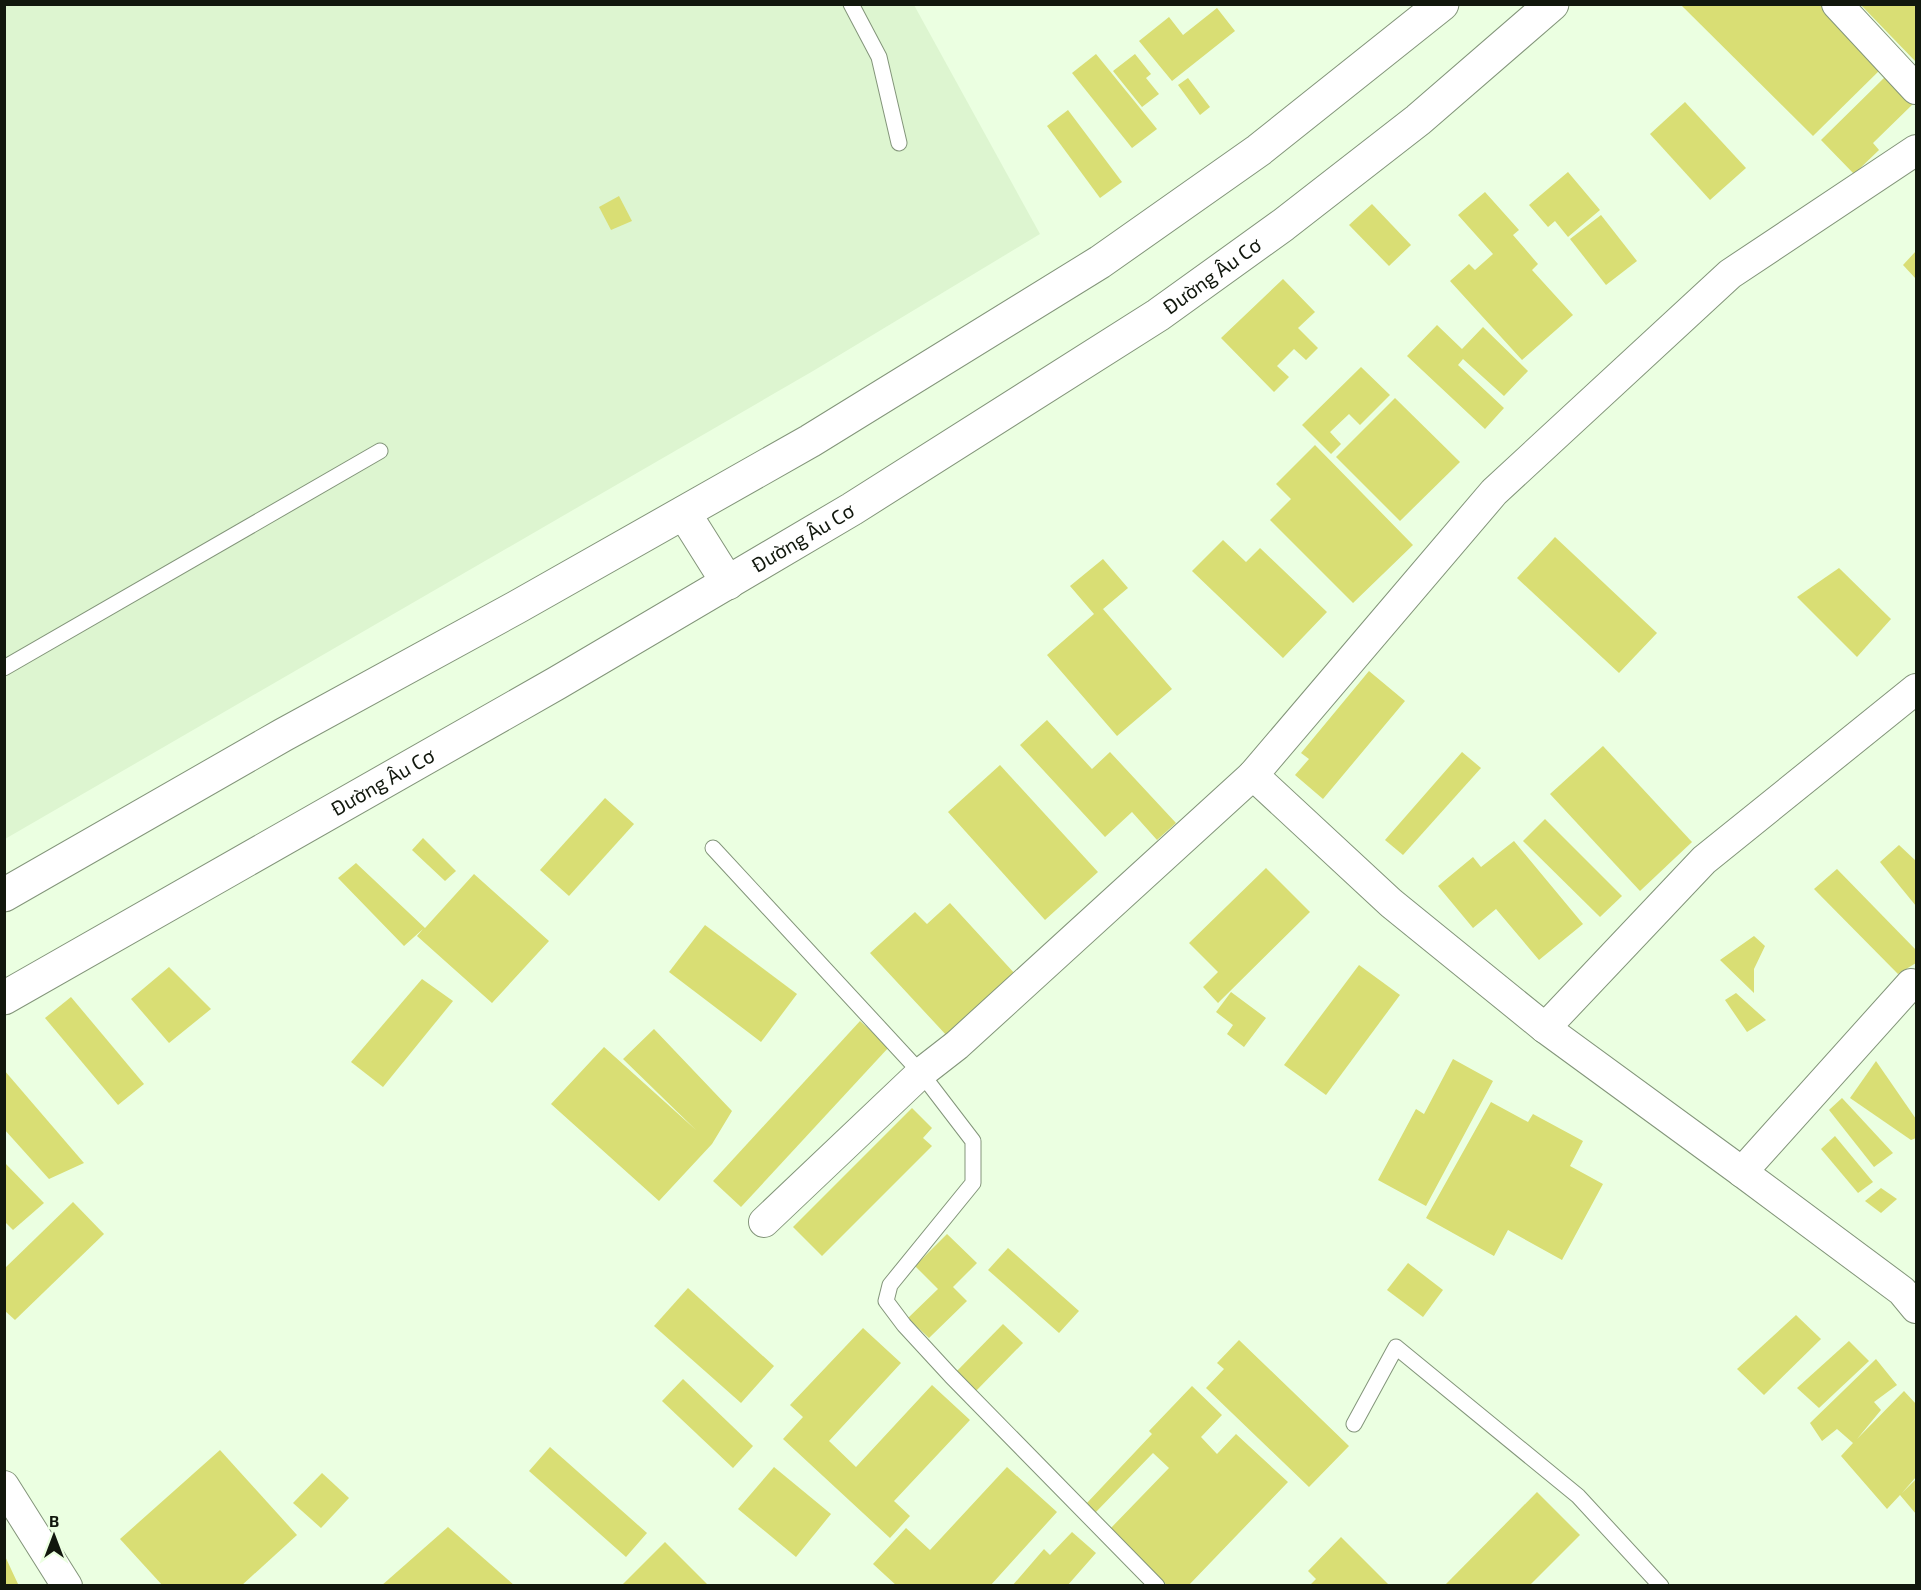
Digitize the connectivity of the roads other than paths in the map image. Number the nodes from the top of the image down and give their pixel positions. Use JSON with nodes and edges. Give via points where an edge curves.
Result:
{"nodes":[{"id":1,"x":851,"y":4,"type":"edge"},
{"id":2,"x":1442,"y":4,"type":"edge"},
{"id":3,"x":1552,"y":4,"type":"edge"},
{"id":4,"x":1837,"y":4,"type":"edge"},
{"id":5,"x":1917,"y":89,"type":"edge"},
{"id":6,"x":899,"y":143,"type":"dead end"},
{"id":7,"x":1917,"y":150,"type":"edge"},
{"id":8,"x":380,"y":451,"type":"dead end"},
{"id":9,"x":684,"y":513,"type":"junction"},
{"id":10,"x":728,"y":583,"type":"junction"},
{"id":11,"x":4,"y":668,"type":"edge"},
{"id":12,"x":1917,"y":689,"type":"edge"},
{"id":13,"x":1253,"y":775,"type":"junction"},
{"id":14,"x":713,"y":848,"type":"dead end"},
{"id":15,"x":4,"y":895,"type":"edge"},
{"id":16,"x":1911,"y":984,"type":"dead end"},
{"id":17,"x":4,"y":998,"type":"edge"},
{"id":18,"x":1545,"y":1028,"type":"junction"},
{"id":19,"x":921,"y":1073,"type":"junction"},
{"id":20,"x":1742,"y":1172,"type":"junction"},
{"id":21,"x":764,"y":1222,"type":"dead end"},
{"id":22,"x":1912,"y":1292,"type":"edge"},
{"id":23,"x":1354,"y":1424,"type":"dead end"},
{"id":24,"x":4,"y":1486,"type":"edge"},
{"id":25,"x":60,"y":1584,"type":"edge"},
{"id":26,"x":1157,"y":1586,"type":"edge"},
{"id":27,"x":1661,"y":1586,"type":"edge"}],
"edges":[{"from":1,"to":6,"type":"lane","via":[[879,57]]},
{"from":2,"to":9,"type":"street","via":[[1259,150],[1100,262],[810,441]]},
{"from":3,"to":10,"type":"street","name":"Đường Âu Cơ","via":[[1418,120],[1158,315]]},
{"from":4,"to":5,"type":"street"},
{"from":7,"to":13,"type":"street","via":[[1730,274],[1494,492]]},
{"from":8,"to":11,"type":"lane"},
{"from":9,"to":10,"type":"street"},
{"from":9,"to":15,"type":"street"},
{"from":10,"to":17,"type":"street","name":"Đường Âu Cơ"},
{"from":12,"to":18,"type":"street","via":[[1704,860]]},
{"from":13,"to":18,"type":"street","via":[[1391,903]]},
{"from":13,"to":19,"type":"street","via":[[957,1046]]},
{"from":14,"to":19,"type":"lane"},
{"from":16,"to":20,"type":"street"},
{"from":18,"to":20,"type":"street"},
{"from":19,"to":21,"type":"street"},
{"from":19,"to":26,"type":"lane","via":[[974,1141],[973,1183],[890,1285],[886,1301],[951,1376]]},
{"from":20,"to":22,"type":"street"},
{"from":23,"to":27,"type":"lane","via":[[1396,1347],[1578,1496]]},
{"from":24,"to":25,"type":"street"}]}
